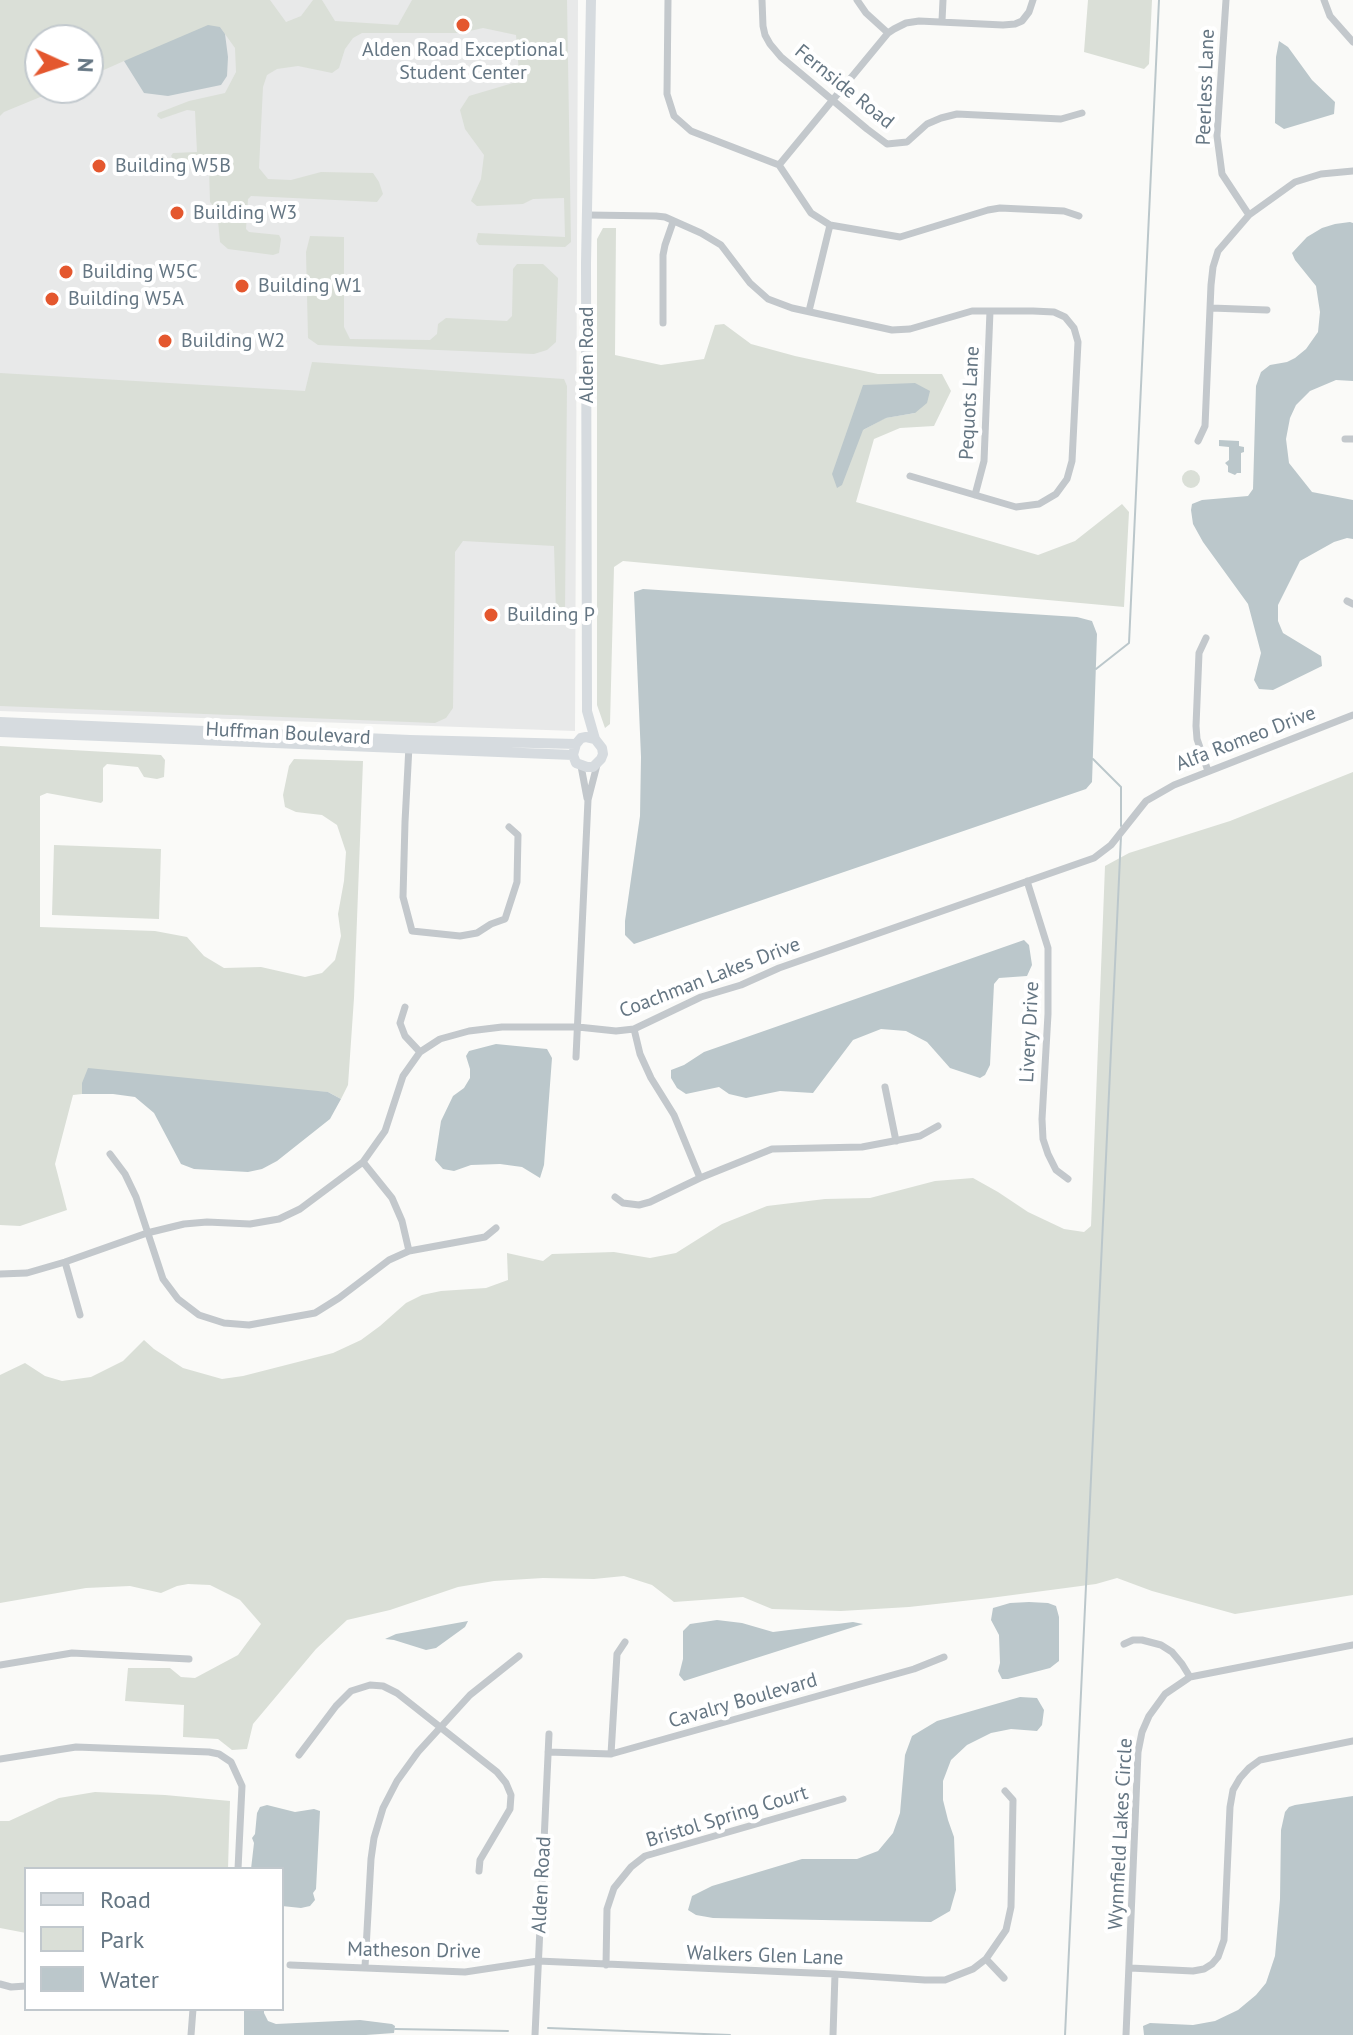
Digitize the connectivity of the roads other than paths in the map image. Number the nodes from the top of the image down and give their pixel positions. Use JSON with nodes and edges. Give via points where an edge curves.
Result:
{"nodes":[{"id":1,"x":591,"y":0,"type":"edge"},
{"id":2,"x":668,"y":0,"type":"edge"},
{"id":3,"x":762,"y":0,"type":"edge"},
{"id":4,"x":857,"y":0,"type":"edge"},
{"id":5,"x":943,"y":0,"type":"edge"},
{"id":6,"x":1033,"y":0,"type":"edge"},
{"id":7,"x":1226,"y":0,"type":"edge"},
{"id":8,"x":1324,"y":0,"type":"edge"},
{"id":9,"x":942,"y":21,"type":"junction"},
{"id":10,"x":888,"y":33,"type":"junction"},
{"id":11,"x":1353,"y":42,"type":"edge"},
{"id":12,"x":834,"y":100,"type":"junction"},
{"id":13,"x":1082,"y":113,"type":"dead end"},
{"id":14,"x":779,"y":165,"type":"junction"},
{"id":15,"x":1353,"y":171,"type":"edge"},
{"id":16,"x":588,"y":215,"type":"junction"},
{"id":17,"x":1249,"y":215,"type":"junction"},
{"id":18,"x":1079,"y":216,"type":"dead end"},
{"id":19,"x":673,"y":222,"type":"junction"},
{"id":20,"x":830,"y":225,"type":"junction"},
{"id":21,"x":1211,"y":308,"type":"junction"},
{"id":22,"x":1267,"y":310,"type":"dead end"},
{"id":23,"x":809,"y":311,"type":"junction"},
{"id":24,"x":990,"y":311,"type":"junction"},
{"id":25,"x":663,"y":323,"type":"dead end"},
{"id":26,"x":1198,"y":441,"type":"dead end"},
{"id":27,"x":910,"y":476,"type":"dead end"},
{"id":28,"x":975,"y":495,"type":"junction"},
{"id":29,"x":1206,"y":638,"type":"dead end"},
{"id":30,"x":587,"y":711,"type":"junction"},
{"id":31,"x":1353,"y":715,"type":"edge"},
{"id":32,"x":0,"y":722,"type":"edge"},
{"id":33,"x":0,"y":732,"type":"edge"},
{"id":34,"x":595,"y":739,"type":"junction"},
{"id":35,"x":409,"y":744,"type":"junction"},
{"id":36,"x":576,"y":747,"type":"junction"},
{"id":37,"x":598,"y":764,"type":"junction"},
{"id":38,"x":581,"y":766,"type":"junction"},
{"id":39,"x":1208,"y":771,"type":"junction"},
{"id":40,"x":1152,"y":797,"type":"joint"},
{"id":41,"x":588,"y":800,"type":"junction"},
{"id":42,"x":509,"y":827,"type":"dead end"},
{"id":43,"x":1027,"y":881,"type":"junction"},
{"id":44,"x":405,"y":1007,"type":"dead end"},
{"id":45,"x":578,"y":1027,"type":"junction"},
{"id":46,"x":634,"y":1029,"type":"junction"},
{"id":47,"x":420,"y":1052,"type":"junction"},
{"id":48,"x":576,"y":1057,"type":"dead end"},
{"id":49,"x":885,"y":1087,"type":"dead end"},
{"id":50,"x":938,"y":1126,"type":"dead end"},
{"id":51,"x":896,"y":1141,"type":"junction"},
{"id":52,"x":110,"y":1154,"type":"dead end"},
{"id":53,"x":363,"y":1162,"type":"junction"},
{"id":54,"x":700,"y":1178,"type":"junction"},
{"id":55,"x":1068,"y":1179,"type":"dead end"},
{"id":56,"x":615,"y":1197,"type":"dead end"},
{"id":57,"x":496,"y":1228,"type":"dead end"},
{"id":58,"x":147,"y":1233,"type":"junction"},
{"id":59,"x":409,"y":1251,"type":"junction"},
{"id":60,"x":65,"y":1262,"type":"junction"},
{"id":61,"x":0,"y":1274,"type":"edge"},
{"id":62,"x":80,"y":1315,"type":"dead end"},
{"id":63,"x":625,"y":1642,"type":"dead end"},
{"id":64,"x":1124,"y":1644,"type":"dead end"},
{"id":65,"x":1353,"y":1645,"type":"edge"},
{"id":66,"x":519,"y":1656,"type":"dead end"},
{"id":67,"x":944,"y":1657,"type":"dead end"},
{"id":68,"x":189,"y":1659,"type":"dead end"},
{"id":69,"x":0,"y":1665,"type":"edge"},
{"id":70,"x":1190,"y":1677,"type":"junction"},
{"id":71,"x":441,"y":1728,"type":"junction"},
{"id":72,"x":549,"y":1734,"type":"dead end"},
{"id":73,"x":1353,"y":1741,"type":"edge"},
{"id":74,"x":548,"y":1752,"type":"junction"},
{"id":75,"x":611,"y":1754,"type":"junction"},
{"id":76,"x":299,"y":1755,"type":"dead end"},
{"id":77,"x":0,"y":1759,"type":"edge"},
{"id":78,"x":1005,"y":1791,"type":"dead end"},
{"id":79,"x":843,"y":1799,"type":"dead end"},
{"id":80,"x":238,"y":1867,"type":"edge"},
{"id":81,"x":479,"y":1871,"type":"dead end"},
{"id":82,"x":986,"y":1959,"type":"junction"},
{"id":83,"x":538,"y":1961,"type":"junction"},
{"id":84,"x":290,"y":1965,"type":"dead end"},
{"id":85,"x":606,"y":1965,"type":"junction"},
{"id":86,"x":365,"y":1967,"type":"junction"},
{"id":87,"x":1130,"y":1968,"type":"junction"},
{"id":88,"x":835,"y":1974,"type":"junction"},
{"id":89,"x":1004,"y":1978,"type":"dead end"},
{"id":90,"x":0,"y":1984,"type":"edge"},
{"id":91,"x":24,"y":1986,"type":"edge"},
{"id":92,"x":193,"y":2011,"type":"edge"},
{"id":93,"x":191,"y":2035,"type":"edge"},
{"id":94,"x":535,"y":2035,"type":"edge"},
{"id":95,"x":833,"y":2035,"type":"edge"},
{"id":96,"x":1126,"y":2035,"type":"edge"}],
"edges":[{"from":1,"to":16,"type":"street","name":"Alden Road"},
{"from":2,"to":14,"type":"street","via":[[667,94],[674,116],[691,131]]},
{"from":3,"to":12,"type":"street","name":"Fernside Road","via":[[770,44]]},
{"from":4,"to":10,"type":"street"},
{"from":5,"to":9,"type":"street"},
{"from":6,"to":9,"type":"street","via":[[1015,24]]},
{"from":7,"to":17,"type":"street","name":"Peerless Lane","via":[[1217,136],[1222,174]]},
{"from":8,"to":11,"type":"street","via":[[1330,16]]},
{"from":9,"to":10,"type":"street","via":[[906,23]]},
{"from":10,"to":12,"type":"street"},
{"from":12,"to":13,"type":"street","name":"Fernside Road","via":[[891,144],[907,142],[927,124],[957,114],[1061,119]]},
{"from":12,"to":14,"type":"street"},
{"from":14,"to":20,"type":"street","via":[[811,213]]},
{"from":15,"to":17,"type":"street","via":[[1295,182]]},
{"from":16,"to":19,"type":"street","via":[[656,216]]},
{"from":16,"to":30,"type":"street","name":"Alden Road"},
{"from":17,"to":21,"type":"street","via":[[1218,251]]},
{"from":18,"to":20,"type":"street","via":[[1000,208],[900,237]]},
{"from":19,"to":23,"type":"street","via":[[721,245],[768,299]]},
{"from":19,"to":25,"type":"street","via":[[663,255]]},
{"from":20,"to":23,"type":"street"},
{"from":21,"to":22,"type":"street"},
{"from":21,"to":26,"type":"street","via":[[1205,426]]},
{"from":23,"to":24,"type":"street","via":[[901,330]]},
{"from":24,"to":28,"type":"street","name":"Pequots Lane","via":[[984,461]]},
{"from":24,"to":28,"type":"street","via":[[1054,312],[1074,328],[1078,342],[1072,461],[1067,479],[1052,497],[1031,507]]},
{"from":27,"to":28,"type":"street"},
{"from":29,"to":39,"type":"street","via":[[1199,653],[1196,726]]},
{"from":30,"to":34,"type":"street","name":"Alden Road"},
{"from":30,"to":36,"type":"street","name":"Alden Road"},
{"from":31,"to":39,"type":"street","name":"Alfa Romeo Drive"},
{"from":32,"to":35,"type":"street","name":"Huffman Boulevard"},
{"from":33,"to":35,"type":"street","name":"Huffman Boulevard"},
{"from":34,"to":36,"type":"street","via":[[586,737]]},
{"from":34,"to":37,"type":"street","via":[[603,754]]},
{"from":35,"to":36,"type":"street","name":"Huffman Boulevard"},
{"from":35,"to":42,"type":"street","via":[[403,897],[412,931],[460,936],[505,919],[517,882],[518,835]]},
{"from":36,"to":38,"type":"street","via":[[576,763]]},
{"from":37,"to":38,"type":"street"},
{"from":37,"to":41,"type":"street"},
{"from":38,"to":41,"type":"street"},
{"from":39,"to":40,"type":"street","name":"Alfa Romeo Drive"},
{"from":40,"to":43,"type":"street","name":"Coachman Lakes Drive","via":[[1098,855]]},
{"from":41,"to":45,"type":"street"},
{"from":43,"to":46,"type":"street","name":"Coachman Lakes Drive","via":[[701,997]]},
{"from":43,"to":55,"type":"street","name":"Livery Drive","via":[[1048,948],[1043,1139],[1056,1170]]},
{"from":44,"to":47,"type":"street","via":[[400,1023]]},
{"from":45,"to":46,"type":"street","name":"Coachman Lakes Drive"},
{"from":45,"to":47,"type":"street","name":"Coachman Lakes Drive","via":[[469,1031],[440,1039]]},
{"from":45,"to":48,"type":"street"},
{"from":46,"to":54,"type":"street","via":[[640,1054],[674,1115]]},
{"from":47,"to":53,"type":"street","via":[[403,1076],[385,1131]]},
{"from":49,"to":51,"type":"street"},
{"from":50,"to":51,"type":"street"},
{"from":51,"to":54,"type":"street","via":[[772,1149]]},
{"from":52,"to":58,"type":"street","via":[[136,1197]]},
{"from":53,"to":58,"type":"street","via":[[279,1219],[184,1224]]},
{"from":53,"to":59,"type":"street","via":[[392,1198]]},
{"from":54,"to":56,"type":"street","via":[[639,1205]]},
{"from":57,"to":59,"type":"street","via":[[485,1237]]},
{"from":58,"to":59,"type":"street","via":[[163,1279],[178,1299],[199,1315],[249,1325],[315,1313]]},
{"from":58,"to":60,"type":"street"},
{"from":60,"to":61,"type":"street"},
{"from":60,"to":62,"type":"street"},
{"from":63,"to":75,"type":"street","via":[[617,1654]]},
{"from":64,"to":70,"type":"street","via":[[1142,1640],[1161,1645]]},
{"from":65,"to":70,"type":"street","name":"Wynnfield Lakes Circle"},
{"from":66,"to":71,"type":"street","via":[[470,1695]]},
{"from":67,"to":75,"type":"street","name":"Cavalry Boulevard"},
{"from":68,"to":69,"type":"street","via":[[72,1653]]},
{"from":70,"to":87,"type":"street","name":"Wynnfield Lakes Circle","via":[[1159,1700],[1140,1740]]},
{"from":71,"to":76,"type":"street","via":[[397,1693],[370,1685],[351,1691]]},
{"from":71,"to":81,"type":"street","via":[[497,1772],[511,1795],[510,1809],[480,1860]]},
{"from":71,"to":86,"type":"street","via":[[397,1781],[380,1818],[371,1859]]},
{"from":72,"to":74,"type":"street","name":"Alden Road"},
{"from":73,"to":87,"type":"street","via":[[1253,1763],[1233,1790],[1224,1940],[1218,1957],[1193,1971]]},
{"from":74,"to":75,"type":"street","name":"Cavalry Boulevard"},
{"from":74,"to":83,"type":"street","name":"Alden Road"},
{"from":77,"to":80,"type":"street","via":[[76,1747],[219,1754],[231,1762],[242,1786]]},
{"from":78,"to":82,"type":"street","via":[[1013,1800],[1011,1907],[1006,1930]]},
{"from":79,"to":85,"type":"street","name":"Bristol Spring Court","via":[[645,1856],[614,1888],[607,1909]]},
{"from":82,"to":88,"type":"street","name":"Walkers Glen Lane","via":[[945,1980]]},
{"from":82,"to":89,"type":"street"},
{"from":83,"to":85,"type":"street","name":"Walkers Glen Lane"},
{"from":83,"to":86,"type":"street","name":"Matheson Drive","via":[[465,1972]]},
{"from":83,"to":94,"type":"street","name":"Alden Road"},
{"from":84,"to":86,"type":"street","name":"Matheson Drive"},
{"from":85,"to":88,"type":"street","name":"Walkers Glen Lane"},
{"from":87,"to":96,"type":"street","name":"Wynnfield Lakes Circle"},
{"from":88,"to":95,"type":"street"},
{"from":90,"to":91,"type":"street"},
{"from":92,"to":93,"type":"street"}]}
